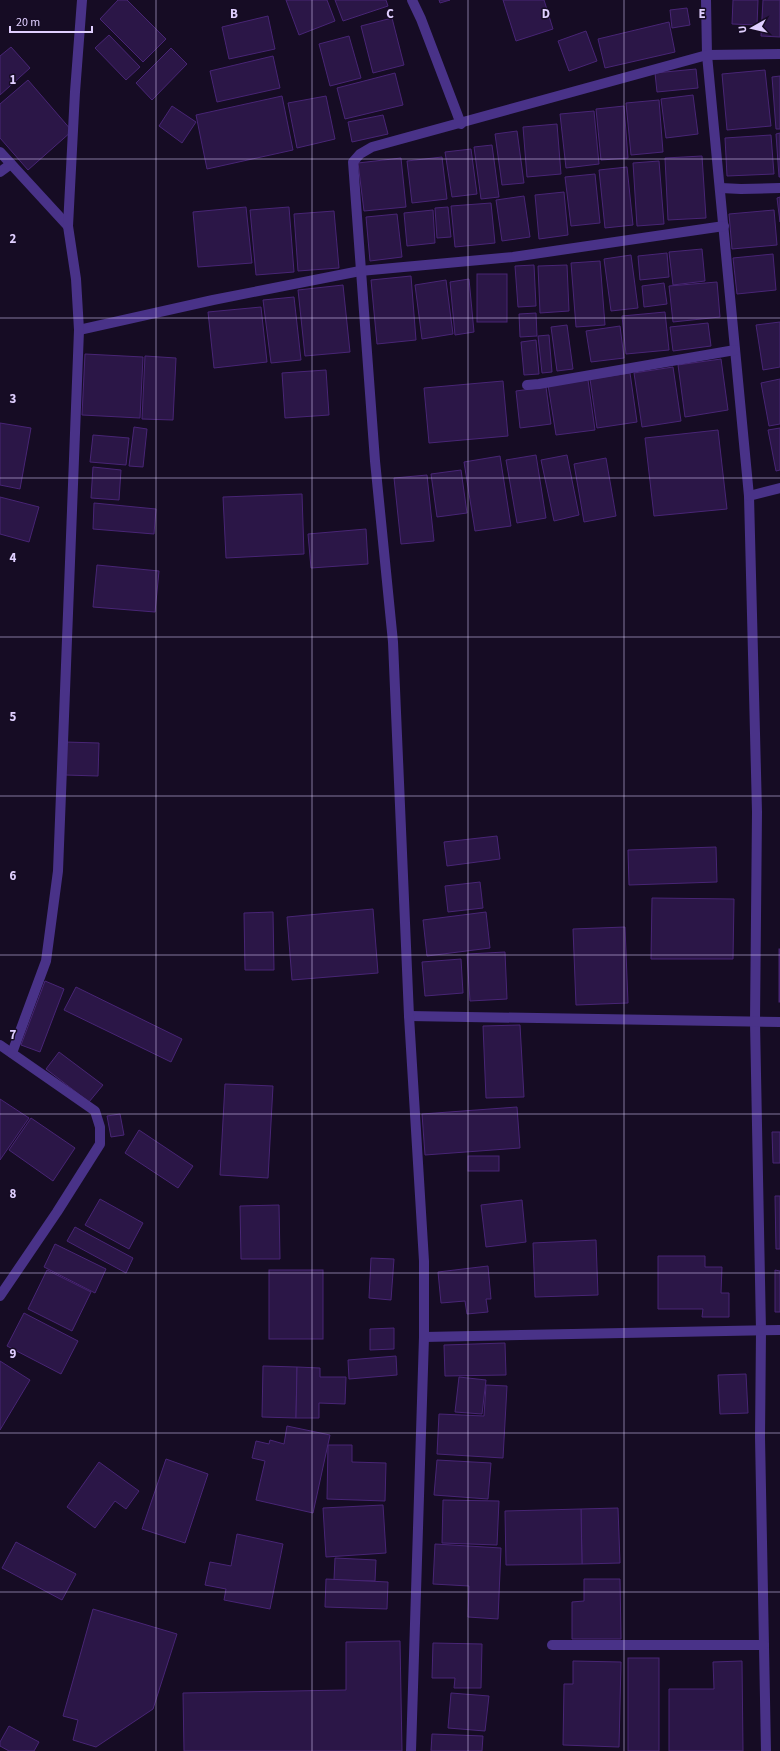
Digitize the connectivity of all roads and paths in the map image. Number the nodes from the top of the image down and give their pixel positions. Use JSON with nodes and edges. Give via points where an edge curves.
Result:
{"nodes":[{"id":1,"x":82,"y":0,"type":"edge"},
{"id":2,"x":412,"y":0,"type":"edge"},
{"id":3,"x":706,"y":0,"type":"edge"},
{"id":4,"x":780,"y":54,"type":"edge"},
{"id":5,"x":708,"y":55,"type":"junction"},
{"id":6,"x":462,"y":124,"type":"junction"},
{"id":7,"x":0,"y":152,"type":"edge"},
{"id":8,"x":11,"y":164,"type":"junction"},
{"id":9,"x":0,"y":172,"type":"edge"},
{"id":10,"x":721,"y":188,"type":"junction"},
{"id":11,"x":780,"y":188,"type":"edge"},
{"id":12,"x":68,"y":226,"type":"junction"},
{"id":13,"x":724,"y":226,"type":"junction"},
{"id":14,"x":360,"y":271,"type":"junction"},
{"id":15,"x":79,"y":330,"type":"junction"},
{"id":16,"x":735,"y":350,"type":"junction"},
{"id":17,"x":527,"y":385,"type":"dead end"},
{"id":18,"x":780,"y":488,"type":"edge"},
{"id":19,"x":749,"y":496,"type":"junction"},
{"id":20,"x":409,"y":1016,"type":"junction"},
{"id":21,"x":755,"y":1022,"type":"junction"},
{"id":22,"x":780,"y":1022,"type":"edge"},
{"id":23,"x":0,"y":1045,"type":"edge"},
{"id":24,"x":12,"y":1053,"type":"junction"},
{"id":25,"x":0,"y":1296,"type":"edge"},
{"id":26,"x":780,"y":1330,"type":"edge"},
{"id":27,"x":761,"y":1331,"type":"junction"},
{"id":28,"x":424,"y":1337,"type":"junction"},
{"id":29,"x":552,"y":1645,"type":"dead end"},
{"id":30,"x":764,"y":1645,"type":"junction"},
{"id":31,"x":411,"y":1751,"type":"edge"},
{"id":32,"x":766,"y":1751,"type":"edge"}],
"edges":[{"from":1,"to":12,"type":"street"},
{"from":2,"to":6,"type":"street"},
{"from":3,"to":5,"type":"street"},
{"from":4,"to":5,"type":"street"},
{"from":5,"to":6,"type":"street"},
{"from":5,"to":10,"type":"street"},
{"from":6,"to":14,"type":"street","via":[[372,147],[353,162]]},
{"from":7,"to":8,"type":"street"},
{"from":8,"to":9,"type":"street"},
{"from":8,"to":12,"type":"street"},
{"from":10,"to":11,"type":"street"},
{"from":10,"to":13,"type":"street"},
{"from":12,"to":15,"type":"street","via":[[76,279]]},
{"from":13,"to":14,"type":"street","via":[[513,257]]},
{"from":13,"to":16,"type":"street"},
{"from":14,"to":15,"type":"street"},
{"from":14,"to":20,"type":"street","via":[[393,642]]},
{"from":15,"to":24,"type":"street","via":[[58,871],[46,961]]},
{"from":16,"to":17,"type":"street"},
{"from":16,"to":19,"type":"street"},
{"from":18,"to":19,"type":"street"},
{"from":19,"to":21,"type":"street","via":[[757,812]]},
{"from":20,"to":21,"type":"street"},
{"from":20,"to":28,"type":"street","via":[[424,1261]]},
{"from":21,"to":22,"type":"street"},
{"from":21,"to":27,"type":"street"},
{"from":23,"to":24,"type":"street"},
{"from":24,"to":25,"type":"street","via":[[95,1110],[100,1127],[100,1144]]},
{"from":26,"to":27,"type":"street"},
{"from":27,"to":28,"type":"street"},
{"from":27,"to":30,"type":"street","via":[[760,1437]]},
{"from":28,"to":31,"type":"street"},
{"from":29,"to":30,"type":"street"},
{"from":30,"to":32,"type":"street"}]}
